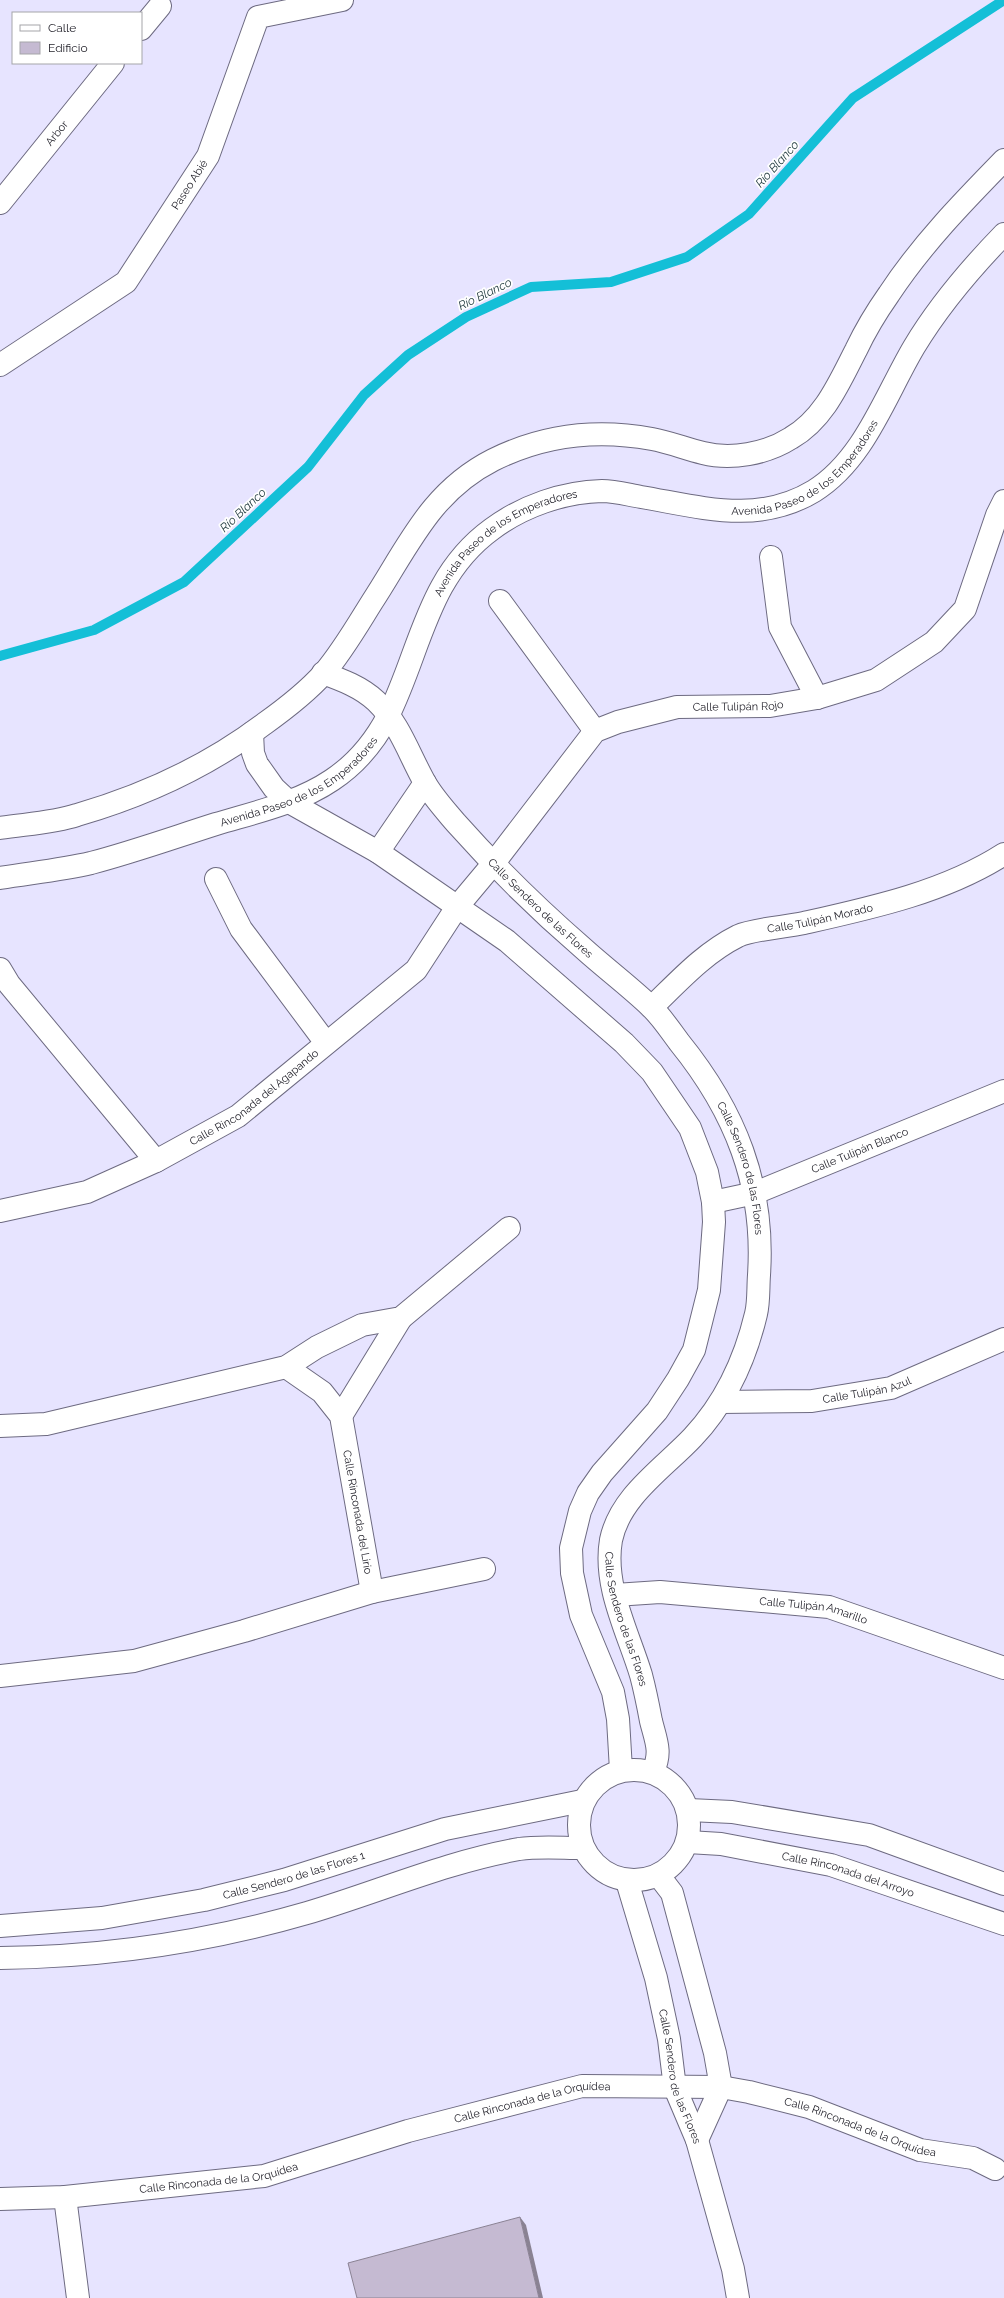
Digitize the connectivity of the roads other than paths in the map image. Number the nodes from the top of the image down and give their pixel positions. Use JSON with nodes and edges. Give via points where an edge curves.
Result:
{"nodes":[{"id":1,"x":342,"y":0,"type":"edge"},
{"id":2,"x":160,"y":6,"type":"dead end"},
{"id":3,"x":258,"y":8,"type":"edge"},
{"id":4,"x":142,"y":28,"type":"edge"},
{"id":5,"x":112,"y":64,"type":"edge"},
{"id":6,"x":1004,"y":160,"type":"edge"},
{"id":7,"x":0,"y":203,"type":"edge"},
{"id":8,"x":1004,"y":234,"type":"edge"},
{"id":9,"x":0,"y":365,"type":"edge"},
{"id":10,"x":1004,"y":501,"type":"edge"},
{"id":11,"x":771,"y":557,"type":"dead end"},
{"id":12,"x":500,"y":601,"type":"dead end"},
{"id":13,"x":324,"y":673,"type":"junction"},
{"id":14,"x":816,"y":698,"type":"junction"},
{"id":15,"x":388,"y":715,"type":"junction"},
{"id":16,"x":595,"y":731,"type":"junction"},
{"id":17,"x":252,"y":733,"type":"junction"},
{"id":18,"x":425,"y":783,"type":"junction"},
{"id":19,"x":290,"y":802,"type":"junction"},
{"id":20,"x":0,"y":828,"type":"edge"},
{"id":21,"x":378,"y":852,"type":"junction"},
{"id":22,"x":1004,"y":854,"type":"edge"},
{"id":23,"x":493,"y":864,"type":"junction"},
{"id":24,"x":0,"y":878,"type":"edge"},
{"id":25,"x":216,"y":879,"type":"dead end"},
{"id":26,"x":457,"y":907,"type":"junction"},
{"id":27,"x":0,"y":969,"type":"edge"},
{"id":28,"x":652,"y":1008,"type":"junction"},
{"id":29,"x":326,"y":1043,"type":"junction"},
{"id":30,"x":1004,"y":1090,"type":"edge"},
{"id":31,"x":156,"y":1161,"type":"junction"},
{"id":32,"x":755,"y":1193,"type":"junction"},
{"id":33,"x":713,"y":1202,"type":"junction"},
{"id":34,"x":0,"y":1211,"type":"edge"},
{"id":35,"x":509,"y":1228,"type":"dead end"},
{"id":36,"x":401,"y":1318,"type":"junction"},
{"id":37,"x":1004,"y":1339,"type":"edge"},
{"id":38,"x":286,"y":1367,"type":"junction"},
{"id":39,"x":721,"y":1402,"type":"junction"},
{"id":40,"x":341,"y":1416,"type":"junction"},
{"id":41,"x":0,"y":1426,"type":"edge"},
{"id":42,"x":484,"y":1569,"type":"dead end"},
{"id":43,"x":372,"y":1592,"type":"junction"},
{"id":44,"x":615,"y":1595,"type":"junction"},
{"id":45,"x":1004,"y":1668,"type":"edge"},
{"id":46,"x":0,"y":1676,"type":"edge"},
{"id":47,"x":621,"y":1770,"type":"junction"},
{"id":48,"x":653,"y":1771,"type":"junction"},
{"id":49,"x":582,"y":1801,"type":"junction"},
{"id":50,"x":689,"y":1810,"type":"junction"},
{"id":51,"x":688,"y":1842,"type":"junction"},
{"id":52,"x":582,"y":1848,"type":"junction"},
{"id":53,"x":659,"y":1876,"type":"junction"},
{"id":54,"x":627,"y":1881,"type":"junction"},
{"id":55,"x":1004,"y":1884,"type":"edge"},
{"id":56,"x":1004,"y":1924,"type":"edge"},
{"id":57,"x":0,"y":1926,"type":"edge"},
{"id":58,"x":0,"y":1958,"type":"edge"},
{"id":59,"x":721,"y":2087,"type":"junction"},
{"id":60,"x":675,"y":2088,"type":"junction"},
{"id":61,"x":697,"y":2140,"type":"junction"},
{"id":62,"x":995,"y":2169,"type":"dead end"},
{"id":63,"x":65,"y":2196,"type":"junction"},
{"id":64,"x":0,"y":2199,"type":"edge"},
{"id":65,"x":78,"y":2298,"type":"edge"},
{"id":66,"x":738,"y":2298,"type":"edge"}],
"edges":[{"from":1,"to":3,"type":"street","name":"Paseo Abié"},
{"from":2,"to":4,"type":"street"},
{"from":3,"to":9,"type":"street","name":"Paseo Abié","via":[[208,156],[126,282]]},
{"from":5,"to":7,"type":"street","name":"Arbor"},
{"from":6,"to":13,"type":"street","via":[[934,232],[888,295],[823,409],[792,438],[764,451],[732,456],[706,454],[653,439],[572,434],[533,443],[492,461],[463,480],[439,501],[418,526],[373,601]]},
{"from":8,"to":15,"type":"street","name":"Avenida Paseo de los Emperadores","via":[[955,291],[915,346],[852,457],[834,476],[814,491],[766,510],[721,510],[604,491],[571,495],[520,512],[491,530],[465,553],[437,591]]},
{"from":10,"to":14,"type":"street","name":"Calle Tulipán Rojo","via":[[965,609],[934,642],[876,680]]},
{"from":11,"to":14,"type":"street","via":[[780,627]]},
{"from":12,"to":16,"type":"street"},
{"from":13,"to":15,"type":"street","name":"Calle Sendero de las Flores","via":[[360,689],[375,700]]},
{"from":13,"to":17,"type":"street","via":[[289,706]]},
{"from":14,"to":16,"type":"street","name":"Calle Tulipán Rojo","via":[[770,706],[677,707],[618,722]]},
{"from":15,"to":18,"type":"street","name":"Calle Sendero de las Flores","via":[[411,752]]},
{"from":15,"to":19,"type":"street","name":"Avenida Paseo de los Emperadores","via":[[373,740],[348,767],[332,780]]},
{"from":16,"to":23,"type":"street"},
{"from":17,"to":19,"type":"street","via":[[253,753],[257,764],[274,788]]},
{"from":17,"to":20,"type":"street","via":[[210,762],[161,786],[75,816]]},
{"from":18,"to":21,"type":"street"},
{"from":18,"to":23,"type":"street","name":"Calle Sendero de las Flores"},
{"from":19,"to":21,"type":"street"},
{"from":19,"to":24,"type":"street","name":"Avenida Paseo de los Emperadores","via":[[88,863]]},
{"from":21,"to":26,"type":"street"},
{"from":22,"to":28,"type":"street","name":"Calle Tulipán Morado","via":[[988,864],[911,896],[803,924],[739,935],[706,955]]},
{"from":23,"to":26,"type":"street"},
{"from":23,"to":28,"type":"street","name":"Calle Sendero de las Flores"},
{"from":25,"to":29,"type":"street","via":[[241,929]]},
{"from":26,"to":29,"type":"street","name":"Calle Rinconada del Agapando","via":[[416,970]]},
{"from":26,"to":33,"type":"street","via":[[507,940],[624,1042],[652,1072],[690,1128],[707,1172]]},
{"from":27,"to":31,"type":"street","via":[[9,984]]},
{"from":28,"to":32,"type":"street","name":"Calle Sendero de las Flores","via":[[702,1070],[735,1129]]},
{"from":29,"to":31,"type":"street","name":"Calle Rinconada del Agapando","via":[[238,1116]]},
{"from":30,"to":32,"type":"street","name":"Calle Tulipán Blanco"},
{"from":31,"to":34,"type":"street","name":"Calle Rinconada del Agapando","via":[[87,1192]]},
{"from":32,"to":33,"type":"street","name":"Calle Tulipán Blanco"},
{"from":32,"to":39,"type":"street","name":"Calle Sendero de las Flores","via":[[761,1246],[757,1311],[744,1355]]},
{"from":33,"to":47,"type":"street","via":[[709,1290],[694,1350],[657,1411],[602,1473],[588,1493],[580,1511],[571,1548],[572,1572],[581,1615],[613,1692],[618,1719]]},
{"from":35,"to":36,"type":"street"},
{"from":36,"to":38,"type":"street","via":[[362,1325],[317,1347]]},
{"from":36,"to":40,"type":"street"},
{"from":37,"to":39,"type":"street","name":"Calle Tulipán Azul","via":[[891,1388],[812,1402]]},
{"from":38,"to":40,"type":"street","name":"Calle Rinconada del Lirio","via":[[322,1392]]},
{"from":38,"to":41,"type":"street","via":[[46,1424]]},
{"from":39,"to":44,"type":"street","name":"Calle Sendero de las Flores","via":[[694,1436],[648,1481],[618,1520],[612,1538],[608,1566]]},
{"from":40,"to":43,"type":"street","name":"Calle Rinconada del Lirio"},
{"from":42,"to":43,"type":"street"},
{"from":43,"to":46,"type":"street","via":[[244,1631],[134,1660]]},
{"from":44,"to":45,"type":"street","name":"Calle Tulipán Amarillo","via":[[660,1592],[829,1607]]},
{"from":44,"to":48,"type":"street","name":"Calle Sendero de las Flores","via":[[642,1679],[659,1757]]},
{"from":47,"to":48,"type":"street"},
{"from":47,"to":49,"type":"street","via":[[602,1779]]},
{"from":48,"to":50,"type":"street","via":[[676,1786]]},
{"from":49,"to":52,"type":"street","via":[[579,1822]]},
{"from":49,"to":57,"type":"street","name":"Calle Sendero de las Flores 1","via":[[445,1829],[284,1880],[204,1900],[102,1918]]},
{"from":50,"to":51,"type":"street"},
{"from":50,"to":55,"type":"street","via":[[732,1812],[869,1835]]},
{"from":51,"to":53,"type":"street","via":[[677,1862]]},
{"from":51,"to":56,"type":"street","name":"Calle Rinconada del Arroyo","via":[[721,1844],[831,1865]]},
{"from":52,"to":54,"type":"street","via":[[601,1870]]},
{"from":52,"to":58,"type":"street","via":[[520,1849],[450,1865],[308,1913],[176,1944],[50,1957]]},
{"from":53,"to":54,"type":"street"},
{"from":53,"to":59,"type":"street","via":[[672,1893],[715,2053]]},
{"from":54,"to":60,"type":"street","name":"Calle Sendero de las Flores","via":[[656,1978],[669,2039]]},
{"from":59,"to":60,"type":"street","name":"Calle Rinconada de la Orquídea"},
{"from":59,"to":61,"type":"street","name":"Calle Sendero de las Flores"},
{"from":59,"to":62,"type":"street","name":"Calle Rinconada de la Orquídea","via":[[809,2107],[920,2150],[973,2158]]},
{"from":60,"to":61,"type":"street","name":"Calle Sendero de las Flores"},
{"from":60,"to":63,"type":"street","name":"Calle Rinconada de la Orquídea","via":[[582,2086],[408,2131],[264,2176]]},
{"from":61,"to":66,"type":"street","via":[[733,2269]]},
{"from":63,"to":64,"type":"street","name":"Calle Rinconada de la Orquídea"},
{"from":63,"to":65,"type":"street"}]}
